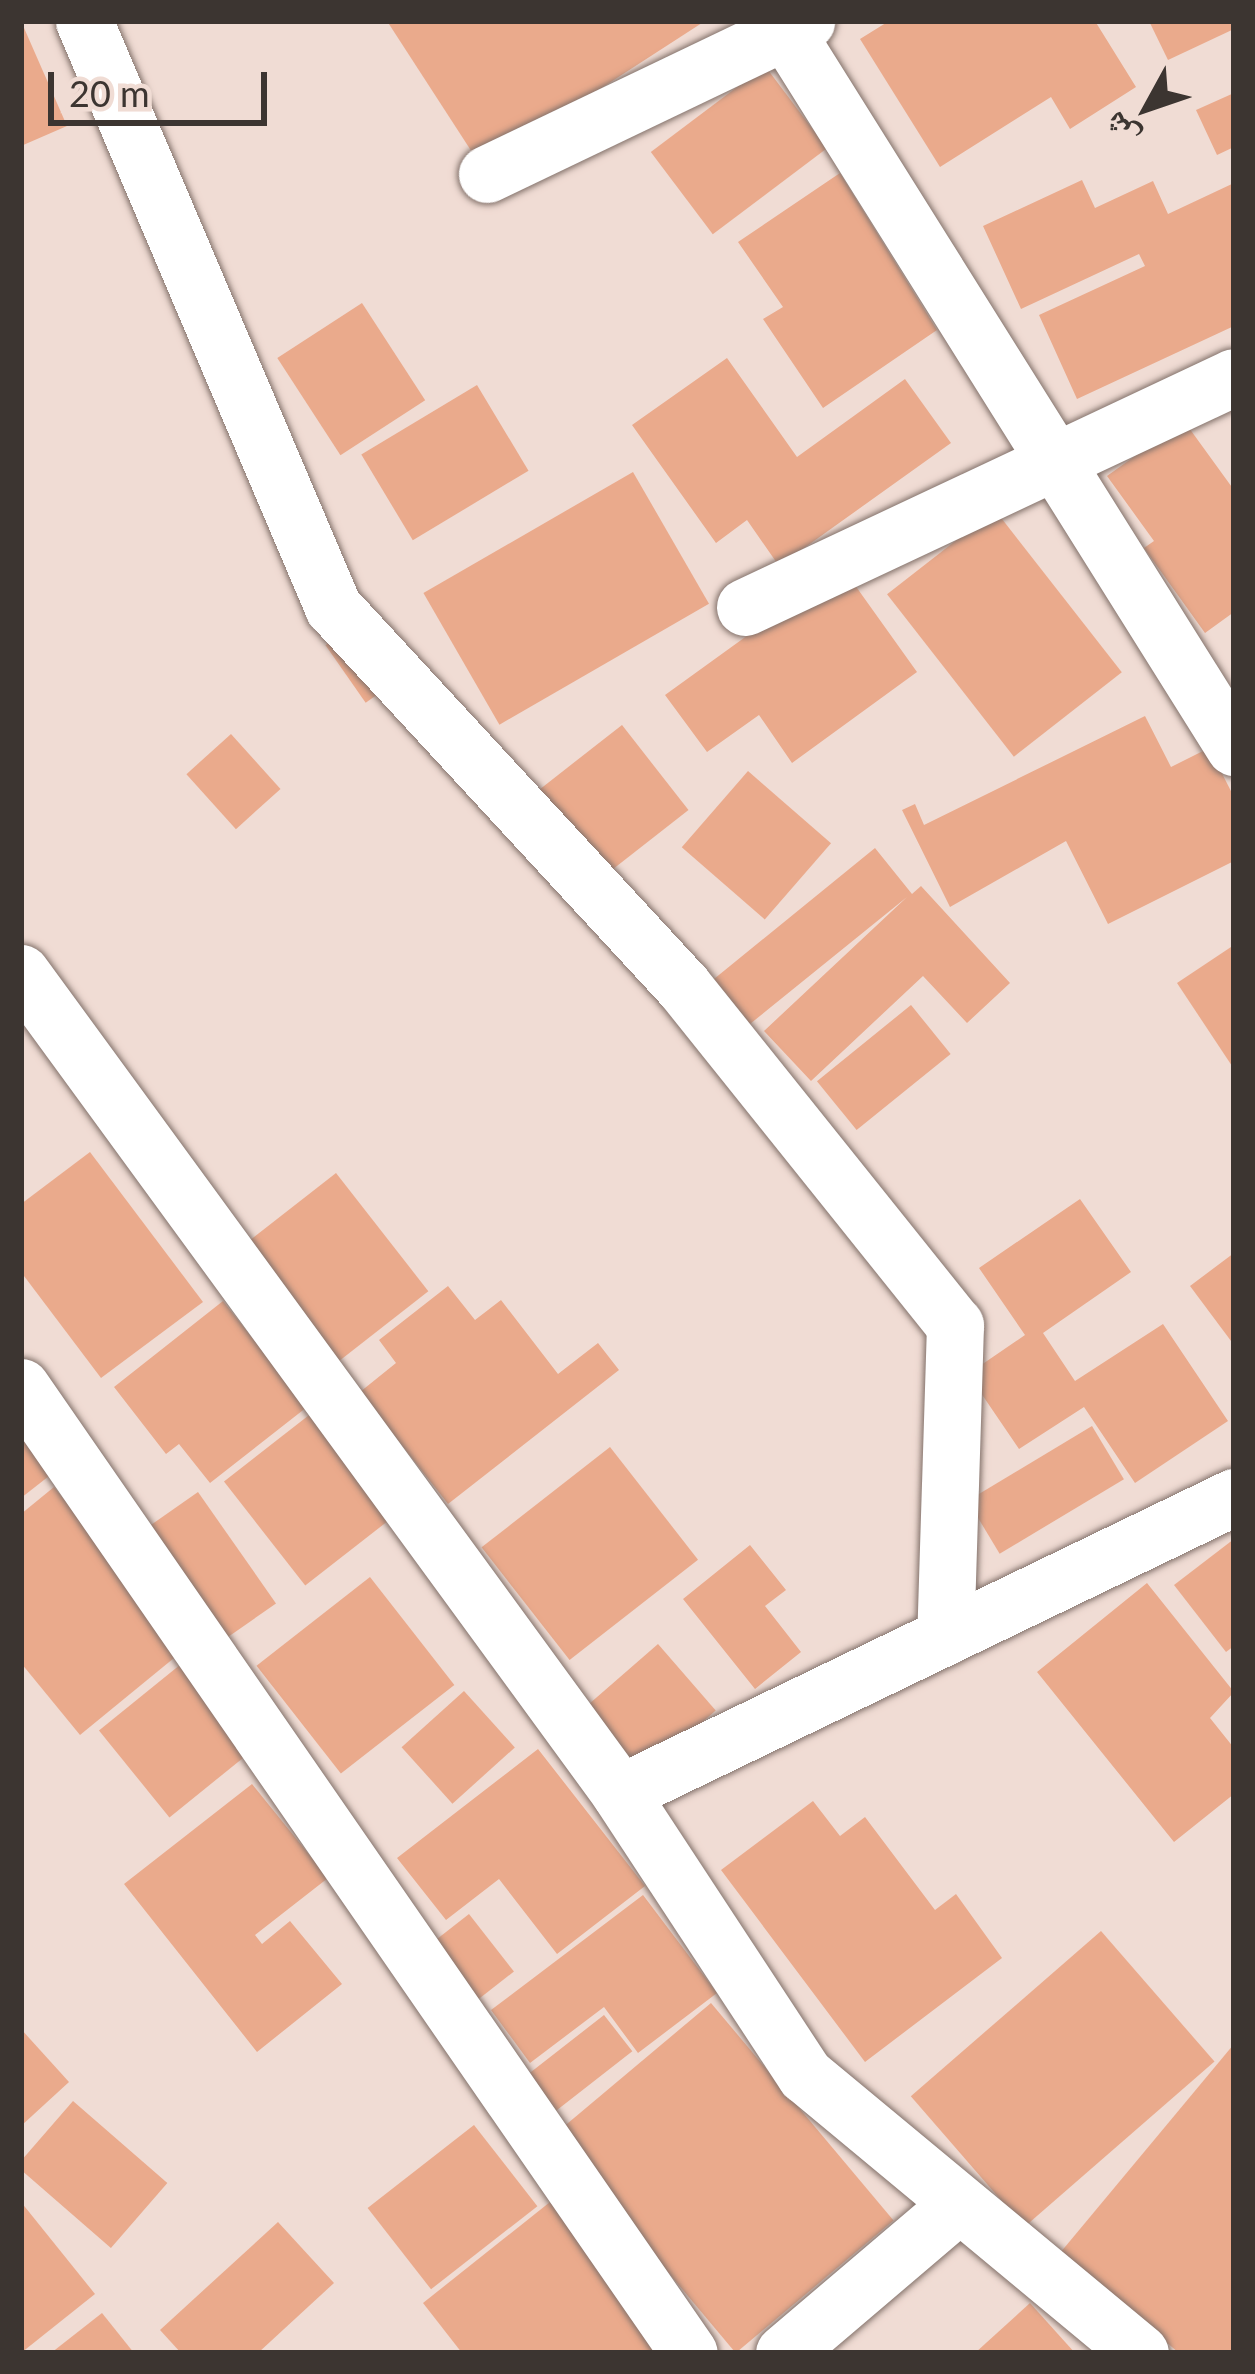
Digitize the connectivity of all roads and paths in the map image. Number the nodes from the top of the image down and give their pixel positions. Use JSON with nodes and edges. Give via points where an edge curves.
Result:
{"nodes":[{"id":1,"x":84,"y":21,"type":"edge"},
{"id":2,"x":790,"y":24,"type":"edge"},
{"id":3,"x":487,"y":174,"type":"dead end"},
{"id":4,"x":1234,"y":377,"type":"edge"},
{"id":5,"x":1051,"y":463,"type":"junction"},
{"id":6,"x":745,"y":607,"type":"dead end"},
{"id":7,"x":1234,"y":747,"type":"edge"},
{"id":8,"x":21,"y":974,"type":"edge"},
{"id":9,"x":21,"y":1387,"type":"edge"},
{"id":10,"x":1234,"y":1497,"type":"edge"},
{"id":11,"x":945,"y":1636,"type":"junction"},
{"id":12,"x":620,"y":1793,"type":"junction"},
{"id":13,"x":957,"y":2206,"type":"junction"},
{"id":14,"x":689,"y":2353,"type":"edge"},
{"id":15,"x":784,"y":2353,"type":"edge"},
{"id":16,"x":1140,"y":2353,"type":"edge"}],
"edges":[{"from":1,"to":11,"type":"street","via":[[333,607],[682,986],[955,1325]]},
{"from":2,"to":3,"type":"street"},
{"from":2,"to":5,"type":"street"},
{"from":4,"to":5,"type":"street"},
{"from":5,"to":6,"type":"street"},
{"from":5,"to":7,"type":"street"},
{"from":8,"to":12,"type":"street"},
{"from":9,"to":14,"type":"street"},
{"from":10,"to":11,"type":"street"},
{"from":11,"to":12,"type":"street"},
{"from":12,"to":13,"type":"street","via":[[805,2074]]},
{"from":13,"to":15,"type":"street"},
{"from":13,"to":16,"type":"street"}]}
